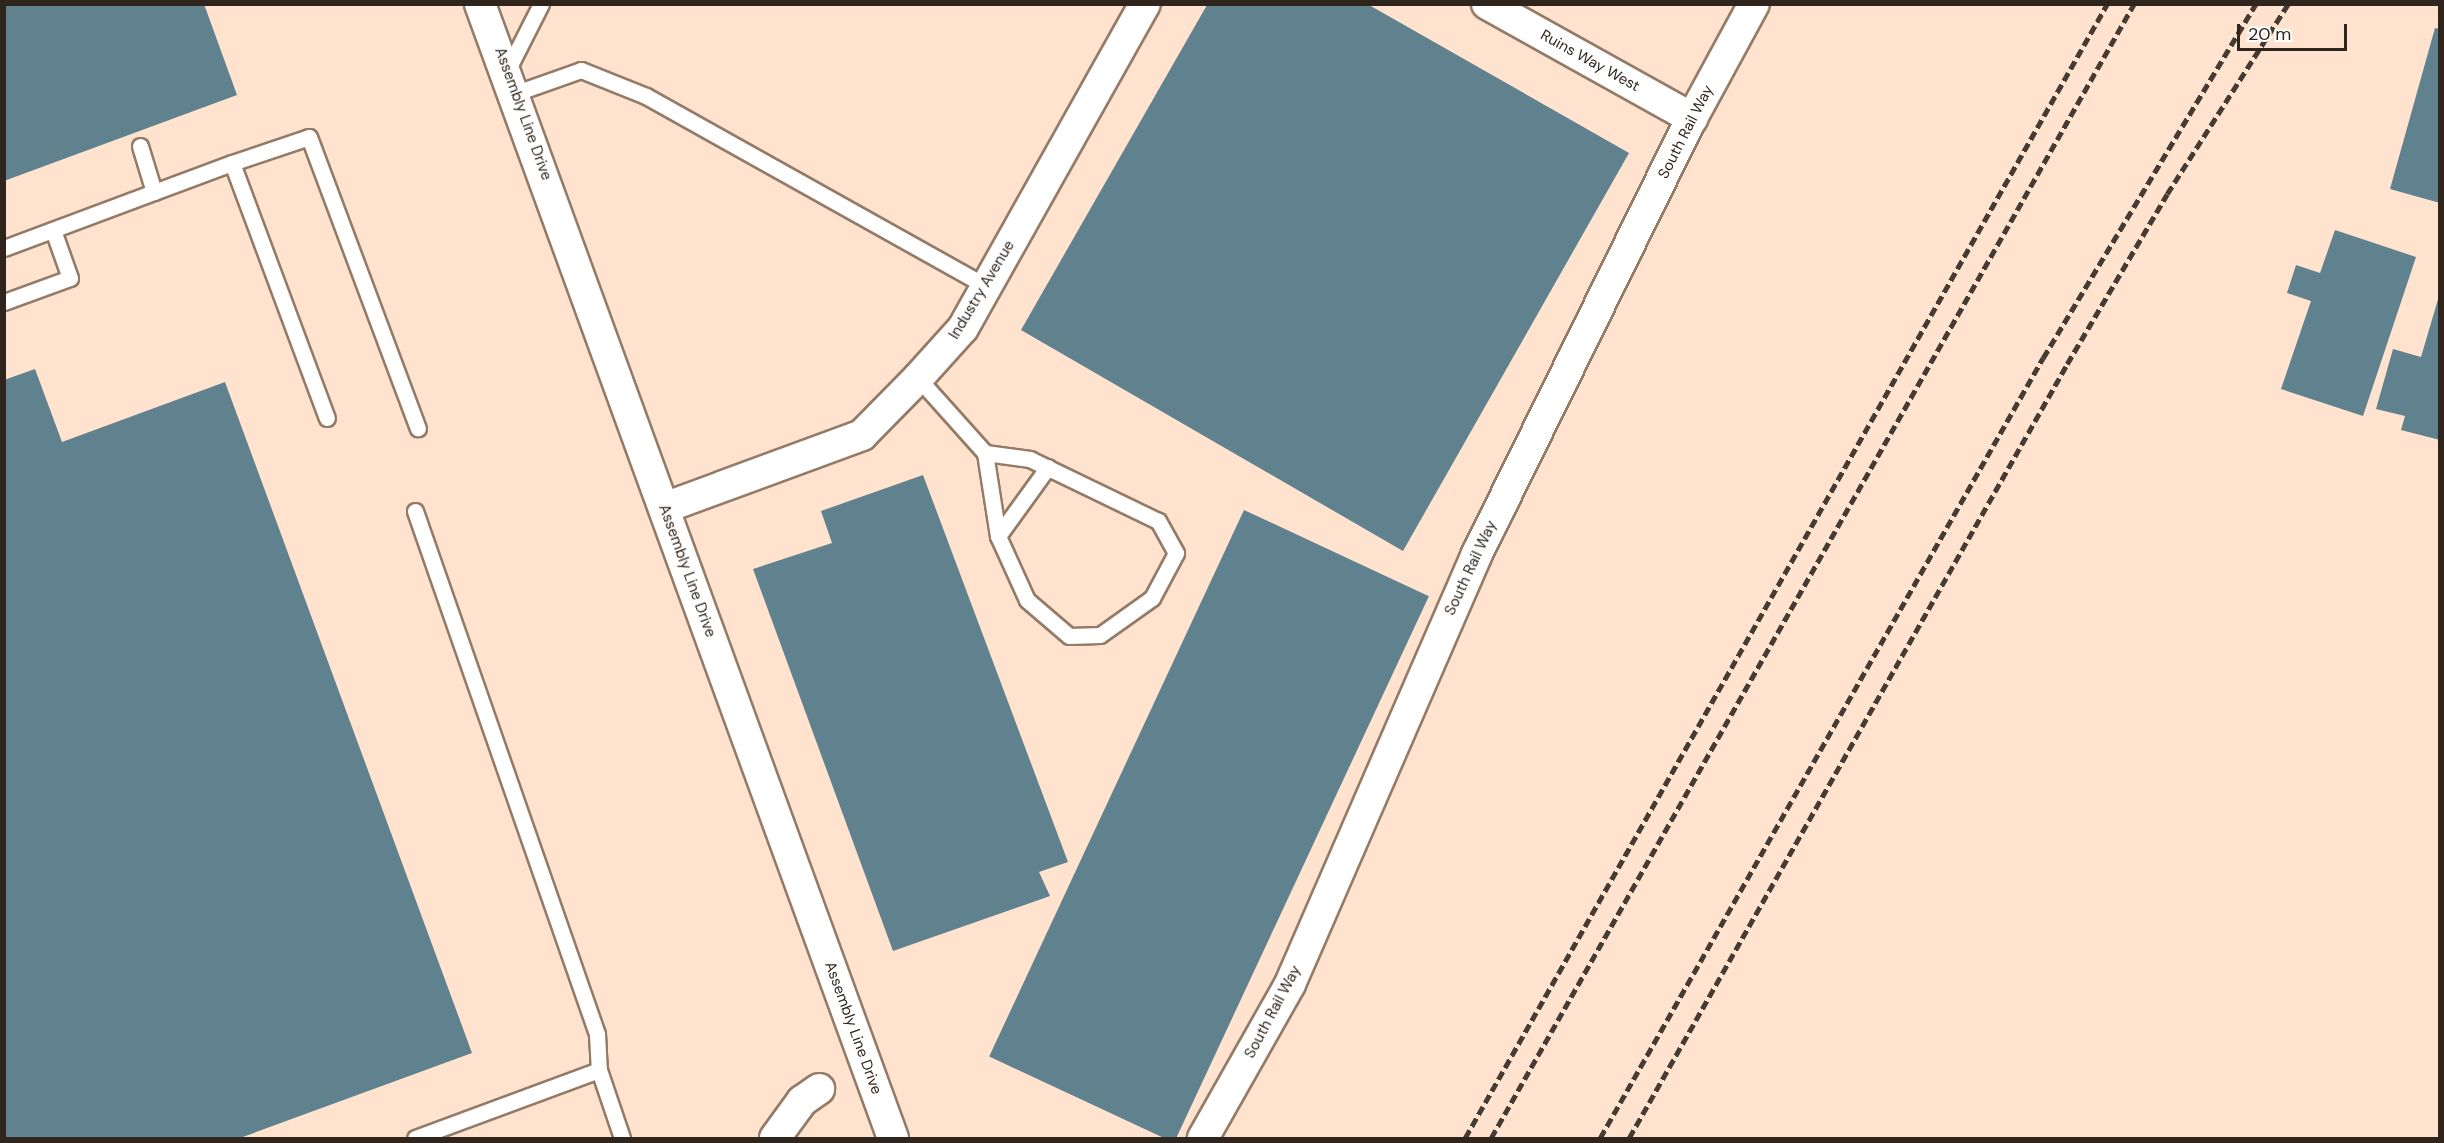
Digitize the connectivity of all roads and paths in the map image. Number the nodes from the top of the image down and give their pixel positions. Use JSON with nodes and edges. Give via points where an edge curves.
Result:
{"nodes":[{"id":1,"x":480,"y":4,"type":"edge"},
{"id":2,"x":541,"y":4,"type":"edge"},
{"id":3,"x":1145,"y":4,"type":"edge"},
{"id":4,"x":1487,"y":4,"type":"edge"},
{"id":5,"x":1754,"y":4,"type":"edge"},
{"id":6,"x":512,"y":81,"type":"junction"},
{"id":7,"x":1692,"y":118,"type":"junction"},
{"id":8,"x":140,"y":146,"type":"dead end"},
{"id":9,"x":232,"y":164,"type":"junction"},
{"id":10,"x":154,"y":192,"type":"junction"},
{"id":11,"x":53,"y":230,"type":"junction"},
{"id":12,"x":4,"y":248,"type":"edge"},
{"id":13,"x":986,"y":285,"type":"junction"},
{"id":14,"x":4,"y":302,"type":"edge"},
{"id":15,"x":918,"y":378,"type":"junction"},
{"id":16,"x":327,"y":418,"type":"dead end"},
{"id":17,"x":418,"y":428,"type":"dead end"},
{"id":18,"x":985,"y":453,"type":"junction"},
{"id":19,"x":1048,"y":466,"type":"junction"},
{"id":20,"x":664,"y":508,"type":"junction"},
{"id":21,"x":415,"y":511,"type":"dead end"},
{"id":22,"x":998,"y":536,"type":"junction"},
{"id":23,"x":599,"y":1070,"type":"junction"},
{"id":24,"x":819,"y":1089,"type":"dead end"},
{"id":25,"x":415,"y":1138,"type":"edge"},
{"id":26,"x":622,"y":1138,"type":"edge"},
{"id":27,"x":775,"y":1138,"type":"edge"},
{"id":28,"x":893,"y":1138,"type":"edge"},
{"id":29,"x":1203,"y":1138,"type":"edge"}],
"edges":[{"from":1,"to":6,"type":"street","name":"Assembly Line Drive"},
{"from":2,"to":6,"type":"lane"},
{"from":3,"to":13,"type":"street","name":"Industry Avenue"},
{"from":4,"to":7,"type":"street","name":"Ruins Way West"},
{"from":5,"to":7,"type":"street","name":"South Rail Way"},
{"from":6,"to":13,"type":"lane","via":[[581,70],[646,96]]},
{"from":6,"to":20,"type":"street","name":"Assembly Line Drive"},
{"from":7,"to":29,"type":"street","name":"South Rail Way","via":[[1473,562],[1290,984]]},
{"from":8,"to":10,"type":"lane"},
{"from":9,"to":10,"type":"lane"},
{"from":9,"to":16,"type":"lane"},
{"from":9,"to":17,"type":"lane","via":[[309,137]]},
{"from":10,"to":11,"type":"lane"},
{"from":11,"to":12,"type":"lane"},
{"from":11,"to":14,"type":"lane","via":[[70,278]]},
{"from":13,"to":15,"type":"street","name":"Industry Avenue","via":[[958,336]]},
{"from":15,"to":18,"type":"lane"},
{"from":15,"to":20,"type":"street","name":"Industry Avenue","via":[[862,435]]},
{"from":18,"to":19,"type":"lane"},
{"from":18,"to":22,"type":"lane"},
{"from":19,"to":22,"type":"lane"},
{"from":19,"to":22,"type":"lane","via":[[1158,521],[1176,553],[1152,598],[1100,635],[1069,636],[1027,600]]},
{"from":20,"to":28,"type":"street","name":"Assembly Line Drive"},
{"from":21,"to":23,"type":"lane","via":[[597,1034]]},
{"from":23,"to":25,"type":"lane"},
{"from":23,"to":26,"type":"lane"},
{"from":24,"to":27,"type":"street","via":[[802,1101]]}]}
